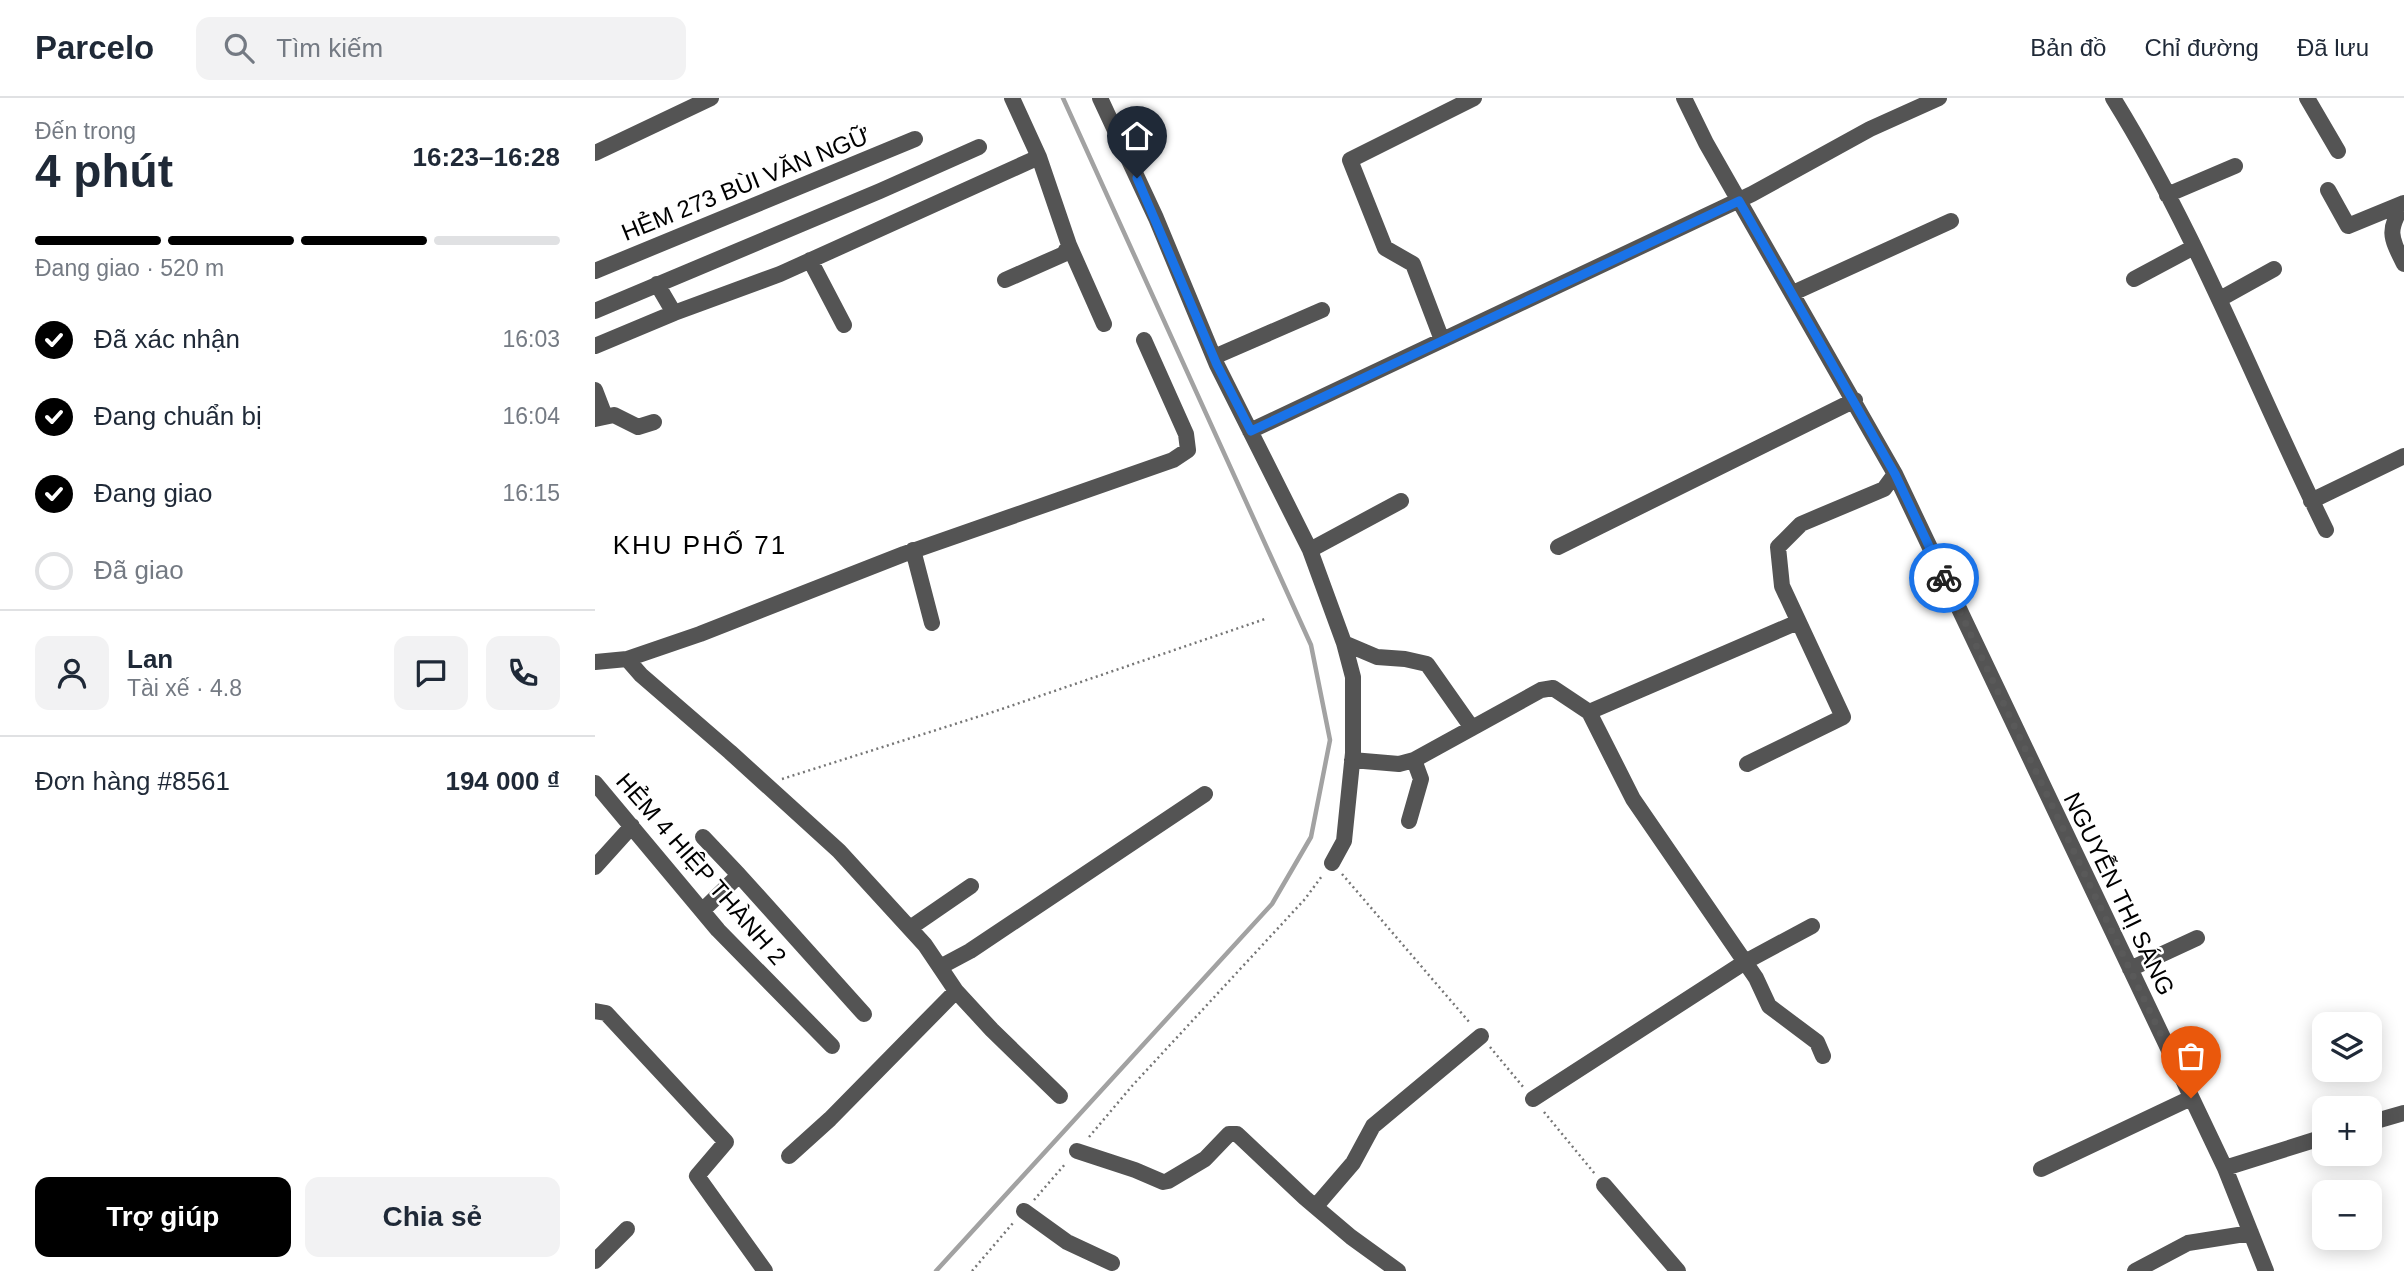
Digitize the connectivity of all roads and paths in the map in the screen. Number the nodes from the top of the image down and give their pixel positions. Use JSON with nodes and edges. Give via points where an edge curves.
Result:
{"nodes":[{"id":1,"x":711,"y":98,"type":"edge"},
{"id":2,"x":1012,"y":98,"type":"edge"},
{"id":3,"x":1100,"y":98,"type":"edge"},
{"id":4,"x":1474,"y":98,"type":"edge"},
{"id":5,"x":1939,"y":98,"type":"edge"},
{"id":6,"x":2113,"y":98,"type":"edge"},
{"id":7,"x":2307,"y":98,"type":"edge"},
{"id":8,"x":1689,"y":100,"type":"edge"},
{"id":9,"x":915,"y":139,"type":"dead end"},
{"id":10,"x":979,"y":147,"type":"dead end"},
{"id":11,"x":2339,"y":151,"type":"dead end"},
{"id":12,"x":595,"y":153,"type":"edge"},
{"id":13,"x":1039,"y":157,"type":"junction"},
{"id":14,"x":2235,"y":166,"type":"dead end"},
{"id":15,"x":2328,"y":191,"type":"dead end"},
{"id":16,"x":2167,"y":195,"type":"junction"},
{"id":17,"x":1739,"y":201,"type":"junction"},
{"id":18,"x":2404,"y":203,"type":"edge"},
{"id":19,"x":1951,"y":221,"type":"dead end"},
{"id":20,"x":1069,"y":245,"type":"junction"},
{"id":21,"x":2193,"y":247,"type":"junction"},
{"id":22,"x":810,"y":260,"type":"junction"},
{"id":23,"x":2404,"y":264,"type":"edge"},
{"id":24,"x":2274,"y":269,"type":"dead end"},
{"id":25,"x":595,"y":271,"type":"edge"},
{"id":26,"x":2134,"y":279,"type":"dead end"},
{"id":27,"x":1005,"y":280,"type":"dead end"},
{"id":28,"x":657,"y":284,"type":"junction"},
{"id":29,"x":1793,"y":293,"type":"junction"},
{"id":30,"x":2220,"y":299,"type":"junction"},
{"id":31,"x":1322,"y":310,"type":"dead end"},
{"id":32,"x":595,"y":311,"type":"edge"},
{"id":33,"x":674,"y":313,"type":"junction"},
{"id":34,"x":1104,"y":324,"type":"dead end"},
{"id":35,"x":844,"y":325,"type":"dead end"},
{"id":36,"x":1144,"y":340,"type":"dead end"},
{"id":37,"x":1441,"y":340,"type":"junction"},
{"id":38,"x":595,"y":346,"type":"edge"},
{"id":39,"x":1214,"y":358,"type":"junction"},
{"id":40,"x":595,"y":390,"type":"edge"},
{"id":41,"x":1854,"y":400,"type":"junction"},
{"id":42,"x":600,"y":417,"type":"edge"},
{"id":43,"x":654,"y":422,"type":"dead end"},
{"id":44,"x":1251,"y":431,"type":"junction"},
{"id":45,"x":2404,"y":456,"type":"edge"},
{"id":46,"x":1895,"y":474,"type":"junction"},
{"id":47,"x":1401,"y":501,"type":"dead end"},
{"id":48,"x":2311,"y":501,"type":"junction"},
{"id":49,"x":2326,"y":530,"type":"dead end"},
{"id":50,"x":1558,"y":547,"type":"dead end"},
{"id":51,"x":913,"y":550,"type":"junction"},
{"id":52,"x":1310,"y":550,"type":"junction"},
{"id":53,"x":1265,"y":619,"type":"dead end"},
{"id":54,"x":1798,"y":622,"type":"junction"},
{"id":55,"x":932,"y":623,"type":"dead end"},
{"id":56,"x":1344,"y":643,"type":"junction"},
{"id":57,"x":627,"y":659,"type":"junction"},
{"id":58,"x":595,"y":662,"type":"edge"},
{"id":59,"x":1589,"y":712,"type":"junction"},
{"id":60,"x":1472,"y":728,"type":"junction"},
{"id":61,"x":1352,"y":760,"type":"junction"},
{"id":62,"x":1413,"y":760,"type":"junction"},
{"id":63,"x":1747,"y":764,"type":"dead end"},
{"id":64,"x":595,"y":783,"type":"edge"},
{"id":65,"x":766,"y":784,"type":"junction"},
{"id":66,"x":1205,"y":794,"type":"dead end"},
{"id":67,"x":1409,"y":821,"type":"dead end"},
{"id":68,"x":632,"y":826,"type":"junction"},
{"id":69,"x":703,"y":837,"type":"dead end"},
{"id":70,"x":1332,"y":863,"type":"junction"},
{"id":71,"x":595,"y":867,"type":"edge"},
{"id":72,"x":739,"y":876,"type":"junction"},
{"id":73,"x":971,"y":886,"type":"dead end"},
{"id":74,"x":702,"y":911,"type":"junction"},
{"id":75,"x":1812,"y":926,"type":"dead end"},
{"id":76,"x":910,"y":929,"type":"junction"},
{"id":77,"x":2197,"y":938,"type":"dead end"},
{"id":78,"x":1745,"y":962,"type":"junction"},
{"id":79,"x":940,"y":967,"type":"junction"},
{"id":80,"x":2130,"y":969,"type":"junction"},
{"id":81,"x":956,"y":992,"type":"junction"},
{"id":82,"x":595,"y":1011,"type":"edge"},
{"id":83,"x":864,"y":1014,"type":"dead end"},
{"id":84,"x":1481,"y":1036,"type":"junction"},
{"id":85,"x":832,"y":1046,"type":"dead end"},
{"id":86,"x":1823,"y":1056,"type":"dead end"},
{"id":87,"x":1061,"y":1096,"type":"dead end"},
{"id":88,"x":1533,"y":1098,"type":"junction"},
{"id":89,"x":2191,"y":1098,"type":"junction"},
{"id":90,"x":2404,"y":1113,"type":"edge"},
{"id":91,"x":2382,"y":1119,"type":"edge"},
{"id":92,"x":2312,"y":1141,"type":"edge"},
{"id":93,"x":1077,"y":1151,"type":"junction"},
{"id":94,"x":789,"y":1156,"type":"dead end"},
{"id":95,"x":2225,"y":1168,"type":"junction"},
{"id":96,"x":2041,"y":1169,"type":"dead end"},
{"id":97,"x":1604,"y":1185,"type":"joint"},
{"id":98,"x":1316,"y":1206,"type":"junction"},
{"id":99,"x":1024,"y":1211,"type":"junction"},
{"id":100,"x":627,"y":1229,"type":"dead end"},
{"id":101,"x":2251,"y":1233,"type":"junction"},
{"id":102,"x":595,"y":1261,"type":"edge"},
{"id":103,"x":1112,"y":1264,"type":"dead end"},
{"id":104,"x":765,"y":1271,"type":"edge"},
{"id":105,"x":972,"y":1271,"type":"edge"},
{"id":106,"x":1398,"y":1271,"type":"edge"},
{"id":107,"x":1678,"y":1271,"type":"edge"},
{"id":108,"x":2135,"y":1271,"type":"edge"},
{"id":109,"x":2266,"y":1271,"type":"edge"}],
"edges":[{"from":1,"to":12,"type":"street"},
{"from":2,"to":13,"type":"street"},
{"from":3,"to":39,"type":"street"},
{"from":4,"to":37,"type":"street","via":[[1350,160],[1385,248],[1413,264]]},
{"from":5,"to":17,"type":"street","via":[[1870,129]]},
{"from":6,"to":16,"type":"street"},
{"from":7,"to":11,"type":"street"},
{"from":8,"to":17,"type":"street","name":"NGUYỄN THỊ SÁNG","via":[[1706,143]]},
{"from":9,"to":25,"type":"street","name":"HẺM 273 BÙI VĂN NGỮ"},
{"from":10,"to":28,"type":"street"},
{"from":13,"to":20,"type":"street"},
{"from":13,"to":22,"type":"street"},
{"from":14,"to":16,"type":"street"},
{"from":15,"to":18,"type":"street","via":[[2348,226]]},
{"from":16,"to":21,"type":"street"},
{"from":17,"to":29,"type":"street","name":"NGUYỄN THỊ SÁNG"},
{"from":17,"to":37,"type":"street"},
{"from":18,"to":23,"type":"street","via":[[2392,222],[2391,238]]},
{"from":19,"to":29,"type":"street"},
{"from":20,"to":27,"type":"street","via":[[1064,254]]},
{"from":20,"to":34,"type":"street"},
{"from":21,"to":26,"type":"street"},
{"from":21,"to":30,"type":"street"},
{"from":22,"to":33,"type":"street"},
{"from":22,"to":35,"type":"street"},
{"from":24,"to":30,"type":"street"},
{"from":28,"to":32,"type":"street"},
{"from":28,"to":33,"type":"street"},
{"from":29,"to":41,"type":"street","name":"NGUYỄN THỊ SÁNG"},
{"from":30,"to":48,"type":"street"},
{"from":31,"to":39,"type":"street"},
{"from":33,"to":38,"type":"street"},
{"from":36,"to":51,"type":"street","via":[[1187,434],[1188,450],[1173,460]]},
{"from":37,"to":44,"type":"street"},
{"from":39,"to":44,"type":"street"},
{"from":40,"to":42,"type":"street"},
{"from":41,"to":46,"type":"street","name":"NGUYỄN THỊ SÁNG"},
{"from":41,"to":50,"type":"street"},
{"from":42,"to":43,"type":"street","via":[[620,417],[638,427]]},
{"from":44,"to":52,"type":"street"},
{"from":45,"to":48,"type":"street"},
{"from":46,"to":54,"type":"street","via":[[1884,489],[1801,524],[1779,548],[1782,586]]},
{"from":46,"to":80,"type":"street","name":"NGUYỄN THỊ SÁNG"},
{"from":47,"to":52,"type":"street"},
{"from":48,"to":49,"type":"street"},
{"from":51,"to":55,"type":"street"},
{"from":51,"to":57,"type":"street"},
{"from":52,"to":56,"type":"street"},
{"from":53,"to":65,"type":"path"},
{"from":54,"to":59,"type":"street"},
{"from":54,"to":63,"type":"street","via":[[1843,717]]},
{"from":56,"to":60,"type":"street","via":[[1377,657],[1427,664]]},
{"from":56,"to":61,"type":"street","via":[[1353,677]]},
{"from":57,"to":58,"type":"street"},
{"from":57,"to":65,"type":"street"},
{"from":59,"to":60,"type":"street","via":[[1553,688],[1541,690]]},
{"from":59,"to":78,"type":"street","via":[[1633,799]]},
{"from":60,"to":62,"type":"street"},
{"from":61,"to":62,"type":"street","via":[[1399,764]]},
{"from":61,"to":70,"type":"street","via":[[1344,841]]},
{"from":62,"to":67,"type":"street","via":[[1421,779]]},
{"from":64,"to":68,"type":"street","name":"HẺM 4 HIỆP THÀNH 2"},
{"from":65,"to":76,"type":"street","via":[[839,851]]},
{"from":66,"to":79,"type":"street"},
{"from":68,"to":71,"type":"street"},
{"from":68,"to":74,"type":"street","name":"HẺM 4 HIỆP THÀNH 2"},
{"from":69,"to":72,"type":"street"},
{"from":70,"to":84,"type":"path"},
{"from":70,"to":93,"type":"path","via":[[1305,900]]},
{"from":72,"to":74,"type":"street"},
{"from":72,"to":83,"type":"street"},
{"from":73,"to":76,"type":"street"},
{"from":74,"to":85,"type":"street","name":"HẺM 4 HIỆP THÀNH 2"},
{"from":75,"to":78,"type":"street"},
{"from":76,"to":79,"type":"street"},
{"from":77,"to":80,"type":"street"},
{"from":78,"to":86,"type":"street","via":[[1769,1006],[1817,1042]]},
{"from":78,"to":88,"type":"street"},
{"from":79,"to":81,"type":"street"},
{"from":80,"to":89,"type":"street","name":"NGUYỄN THỊ SÁNG"},
{"from":81,"to":87,"type":"street"},
{"from":81,"to":94,"type":"street"},
{"from":82,"to":104,"type":"street","via":[[606,1013],[726,1142],[697,1176]]},
{"from":84,"to":88,"type":"path"},
{"from":84,"to":98,"type":"street","via":[[1373,1126],[1353,1163]]},
{"from":88,"to":97,"type":"path"},
{"from":89,"to":95,"type":"street","name":"NGUYỄN THỊ SÁNG"},
{"from":89,"to":96,"type":"street"},
{"from":90,"to":91,"type":"street"},
{"from":92,"to":95,"type":"street"},
{"from":93,"to":98,"type":"street","via":[[1163,1182],[1205,1158],[1229,1134],[1237,1134]]},
{"from":93,"to":99,"type":"path"},
{"from":95,"to":101,"type":"street","name":"NGUYỄN THỊ SÁNG"},
{"from":97,"to":107,"type":"street"},
{"from":98,"to":106,"type":"street"},
{"from":99,"to":103,"type":"street","via":[[1067,1242]]},
{"from":99,"to":105,"type":"path"},
{"from":100,"to":102,"type":"street"},
{"from":101,"to":108,"type":"street","via":[[2188,1243]]},
{"from":101,"to":109,"type":"street","name":"NGUYỄN THỊ SÁNG"}]}
